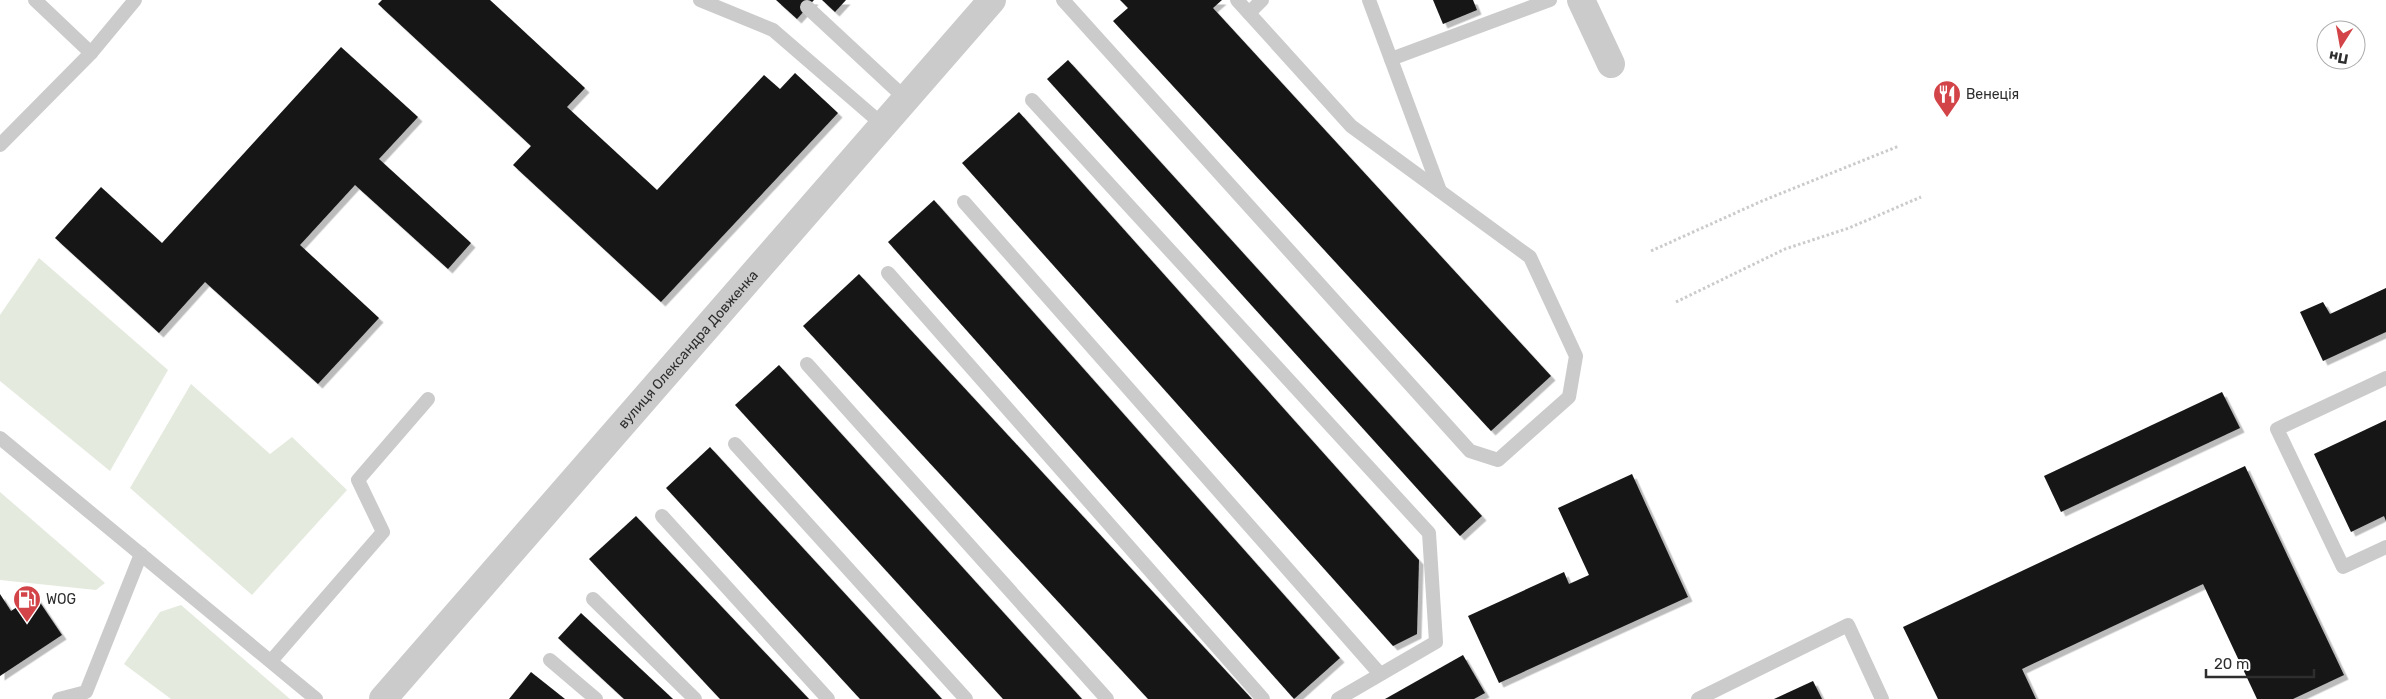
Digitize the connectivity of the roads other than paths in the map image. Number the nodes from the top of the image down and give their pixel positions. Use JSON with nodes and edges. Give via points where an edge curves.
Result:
{"nodes":[{"id":1,"x":35,"y":0,"type":"edge"},
{"id":2,"x":135,"y":0,"type":"edge"},
{"id":3,"x":700,"y":0,"type":"edge"},
{"id":4,"x":992,"y":0,"type":"edge"},
{"id":5,"x":1063,"y":0,"type":"edge"},
{"id":6,"x":1236,"y":0,"type":"edge"},
{"id":7,"x":1262,"y":0,"type":"edge"},
{"id":8,"x":1369,"y":0,"type":"edge"},
{"id":9,"x":1550,"y":0,"type":"edge"},
{"id":10,"x":1581,"y":0,"type":"edge"},
{"id":11,"x":807,"y":8,"type":"dead end"},
{"id":12,"x":1249,"y":13,"type":"junction"},
{"id":13,"x":91,"y":53,"type":"junction"},
{"id":14,"x":1391,"y":59,"type":"junction"},
{"id":15,"x":1611,"y":64,"type":"dead end"},
{"id":16,"x":906,"y":99,"type":"junction"},
{"id":17,"x":1032,"y":100,"type":"dead end"},
{"id":18,"x":883,"y":125,"type":"junction"},
{"id":19,"x":0,"y":146,"type":"edge"},
{"id":20,"x":1440,"y":192,"type":"junction"},
{"id":21,"x":964,"y":202,"type":"dead end"},
{"id":22,"x":888,"y":273,"type":"dead end"},
{"id":23,"x":807,"y":364,"type":"dead end"},
{"id":24,"x":2386,"y":378,"type":"edge"},
{"id":25,"x":428,"y":399,"type":"dead end"},
{"id":26,"x":0,"y":438,"type":"edge"},
{"id":27,"x":735,"y":444,"type":"dead end"},
{"id":28,"x":662,"y":516,"type":"dead end"},
{"id":29,"x":2386,"y":547,"type":"edge"},
{"id":30,"x":141,"y":554,"type":"junction"},
{"id":31,"x":592,"y":599,"type":"dead end"},
{"id":32,"x":550,"y":660,"type":"dead end"},
{"id":33,"x":271,"y":661,"type":"junction"},
{"id":34,"x":1380,"y":674,"type":"junction"},
{"id":35,"x":59,"y":699,"type":"edge"},
{"id":36,"x":316,"y":699,"type":"edge"},
{"id":37,"x":383,"y":699,"type":"edge"},
{"id":38,"x":596,"y":699,"type":"edge"},
{"id":39,"x":695,"y":699,"type":"edge"},
{"id":40,"x":828,"y":699,"type":"edge"},
{"id":41,"x":966,"y":699,"type":"edge"},
{"id":42,"x":1106,"y":699,"type":"edge"},
{"id":43,"x":1263,"y":699,"type":"edge"},
{"id":44,"x":1338,"y":699,"type":"edge"},
{"id":45,"x":1698,"y":699,"type":"edge"},
{"id":46,"x":1882,"y":699,"type":"edge"}],
"edges":[{"from":1,"to":13,"type":"lane"},
{"from":2,"to":13,"type":"lane"},
{"from":3,"to":18,"type":"lane","via":[[773,30]]},
{"from":4,"to":16,"type":"street","name":"вулиця Олександра Довженка"},
{"from":5,"to":20,"type":"lane","via":[[1470,451],[1498,460],[1569,397],[1576,356],[1530,257]]},
{"from":6,"to":12,"type":"lane"},
{"from":7,"to":12,"type":"lane"},
{"from":8,"to":14,"type":"lane"},
{"from":9,"to":14,"type":"lane"},
{"from":10,"to":15,"type":"street"},
{"from":11,"to":16,"type":"lane"},
{"from":12,"to":20,"type":"lane","via":[[1351,126]]},
{"from":13,"to":19,"type":"lane"},
{"from":14,"to":20,"type":"lane"},
{"from":16,"to":18,"type":"street","name":"вулиця Олександра Довженка"},
{"from":17,"to":34,"type":"lane","via":[[1430,534],[1436,642]]},
{"from":18,"to":37,"type":"street","name":"вулиця Олександра Довженка"},
{"from":21,"to":34,"type":"lane"},
{"from":22,"to":43,"type":"lane"},
{"from":23,"to":42,"type":"lane"},
{"from":24,"to":29,"type":"lane","via":[[2277,429],[2343,568]]},
{"from":25,"to":33,"type":"lane","via":[[358,480],[383,532]]},
{"from":26,"to":30,"type":"lane"},
{"from":27,"to":41,"type":"lane"},
{"from":28,"to":40,"type":"lane"},
{"from":30,"to":33,"type":"lane"},
{"from":30,"to":35,"type":"lane","via":[[86,692]]},
{"from":31,"to":39,"type":"lane"},
{"from":32,"to":38,"type":"lane"},
{"from":33,"to":36,"type":"lane"},
{"from":34,"to":44,"type":"lane"},
{"from":45,"to":46,"type":"lane","via":[[1848,625]]}]}
